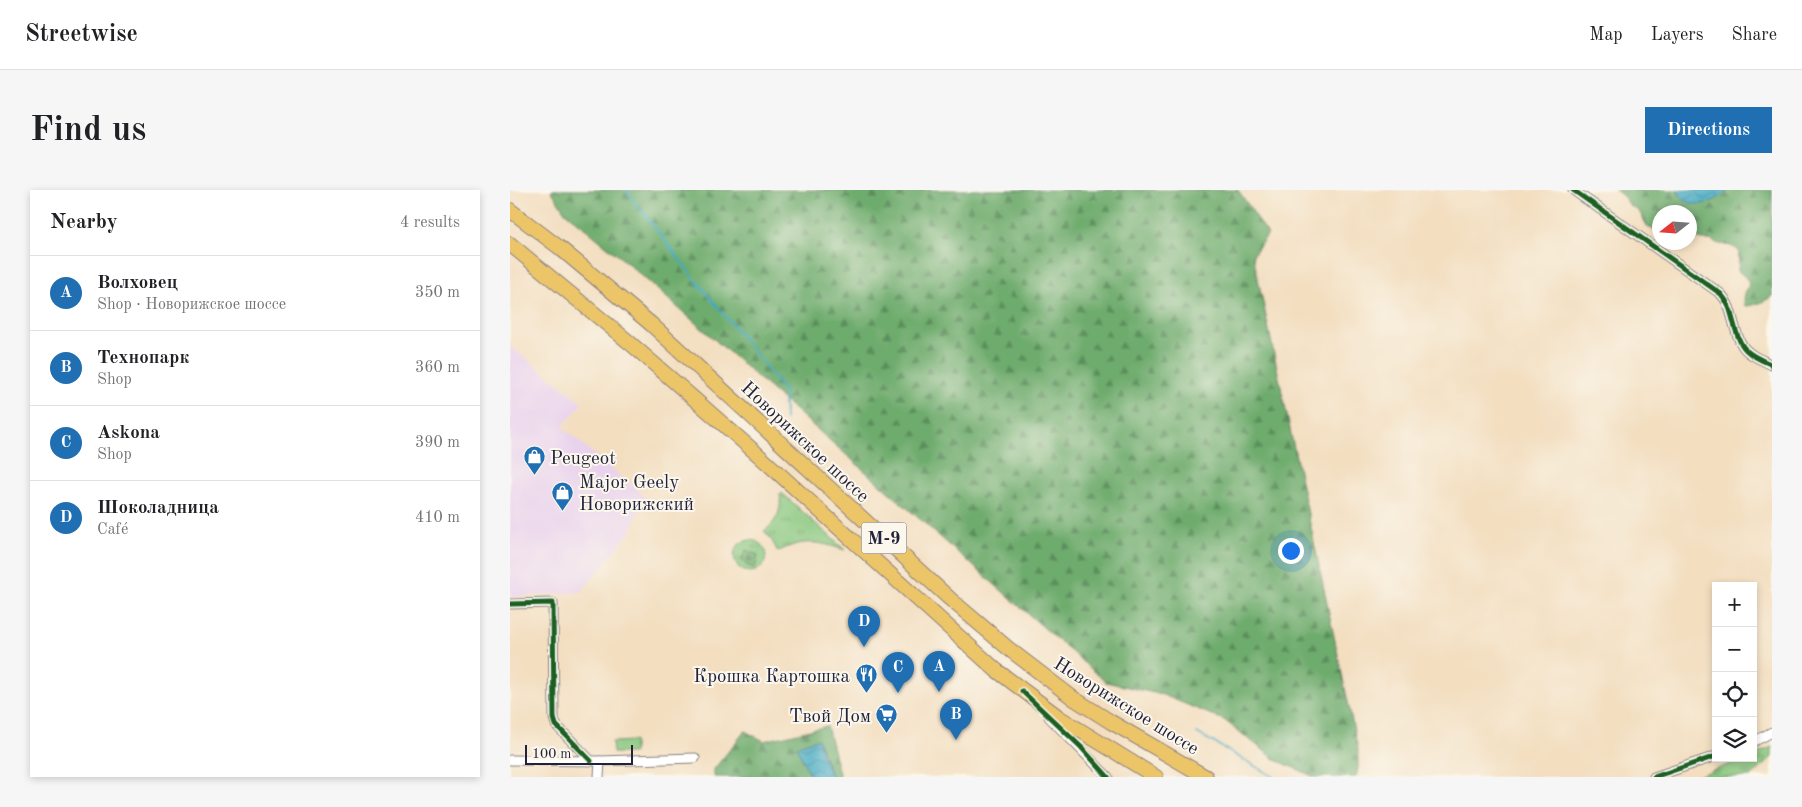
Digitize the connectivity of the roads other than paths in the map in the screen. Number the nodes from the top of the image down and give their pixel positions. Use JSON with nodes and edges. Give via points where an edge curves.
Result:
{"nodes":[{"id":1,"x":1573,"y":190,"type":"edge"},
{"id":2,"x":510,"y":210,"type":"edge"},
{"id":3,"x":510,"y":244,"type":"edge"},
{"id":4,"x":1772,"y":365,"type":"edge"},
{"id":5,"x":510,"y":604,"type":"edge"},
{"id":6,"x":1022,"y":691,"type":"junction"},
{"id":7,"x":1772,"y":732,"type":"edge"},
{"id":8,"x":1757,"y":740,"type":"edge"},
{"id":9,"x":1712,"y":757,"type":"edge"},
{"id":10,"x":696,"y":758,"type":"dead end"},
{"id":11,"x":510,"y":760,"type":"edge"},
{"id":12,"x":595,"y":761,"type":"junction"},
{"id":13,"x":599,"y":777,"type":"edge"},
{"id":14,"x":1108,"y":777,"type":"edge"},
{"id":15,"x":1156,"y":777,"type":"edge"},
{"id":16,"x":1206,"y":777,"type":"edge"},
{"id":17,"x":1654,"y":777,"type":"edge"}],
"edges":[{"from":1,"to":4,"type":"street","via":[[1721,294],[1727,301],[1742,345]]},
{"from":2,"to":16,"type":"highway","name":"Новорижское шоссе","number":"М-9","via":[[650,324],[950,599],[1009,649],[1073,698]]},
{"from":3,"to":6,"type":"highway","number":"М-9","via":[[755,452]]},
{"from":5,"to":12,"type":"street","via":[[553,603],[554,718],[556,725]]},
{"from":6,"to":14,"type":"street","number":"М-9"},
{"from":6,"to":15,"type":"highway","number":"М-9"},
{"from":7,"to":8,"type":"street"},
{"from":9,"to":17,"type":"street"},
{"from":10,"to":12,"type":"street"},
{"from":11,"to":12,"type":"street"},
{"from":12,"to":13,"type":"street"}]}
